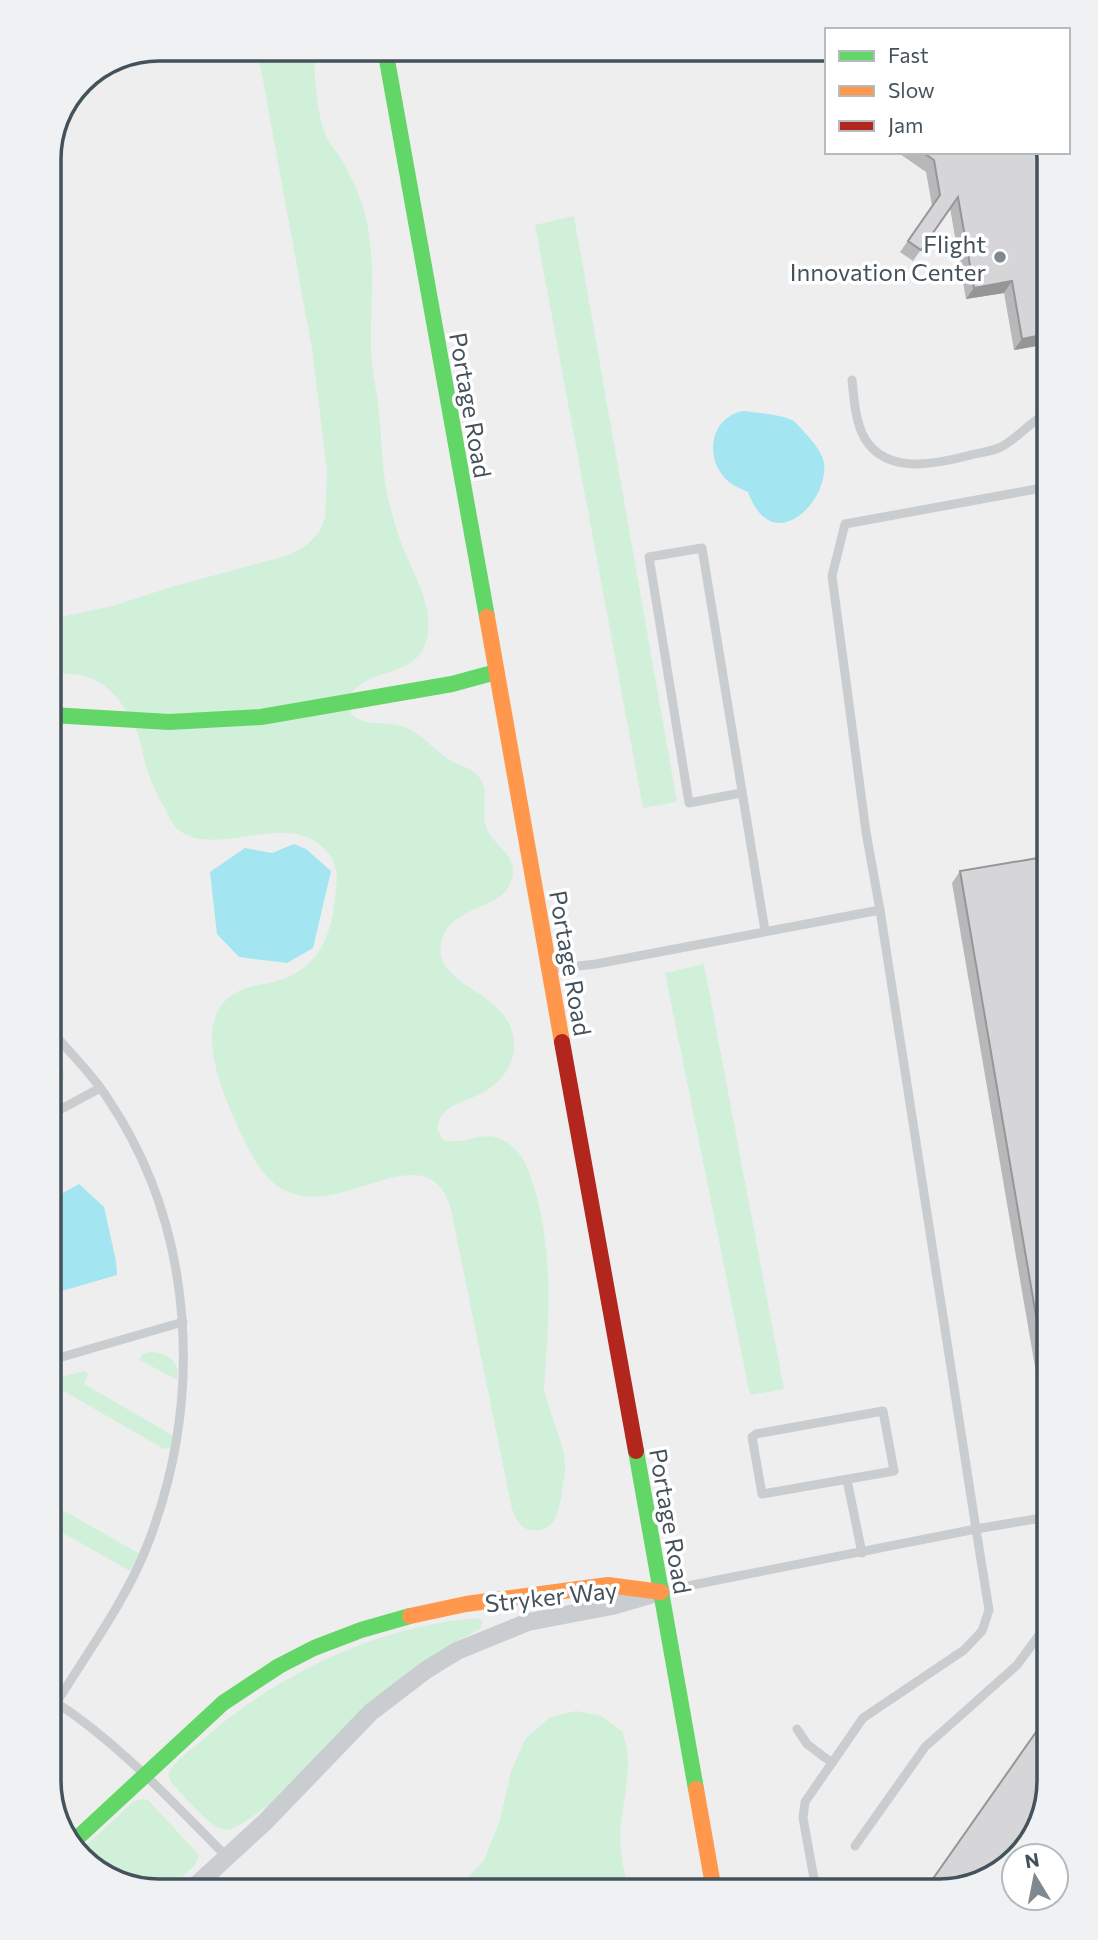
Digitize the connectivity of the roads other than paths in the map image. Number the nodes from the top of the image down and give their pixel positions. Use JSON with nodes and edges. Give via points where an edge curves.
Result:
{"nodes":[{"id":1,"x":386,"y":61,"type":"edge"},
{"id":2,"x":852,"y":380,"type":"dead end"},
{"id":3,"x":1037,"y":420,"type":"edge"},
{"id":4,"x":1037,"y":489,"type":"edge"},
{"id":5,"x":496,"y":672,"type":"junction"},
{"id":6,"x":61,"y":716,"type":"edge"},
{"id":7,"x":741,"y":793,"type":"junction"},
{"id":8,"x":880,"y":910,"type":"junction"},
{"id":9,"x":765,"y":931,"type":"junction"},
{"id":10,"x":549,"y":969,"type":"junction"},
{"id":11,"x":61,"y":1042,"type":"edge"},
{"id":12,"x":100,"y":1088,"type":"junction"},
{"id":13,"x":61,"y":1109,"type":"edge"},
{"id":14,"x":183,"y":1322,"type":"junction"},
{"id":15,"x":61,"y":1357,"type":"edge"},
{"id":16,"x":847,"y":1480,"type":"junction"},
{"id":17,"x":1037,"y":1519,"type":"edge"},
{"id":18,"x":976,"y":1529,"type":"junction"},
{"id":19,"x":862,"y":1553,"type":"junction"},
{"id":20,"x":660,"y":1592,"type":"junction"},
{"id":21,"x":1037,"y":1640,"type":"edge"},
{"id":22,"x":61,"y":1695,"type":"edge"},
{"id":23,"x":61,"y":1705,"type":"edge"},
{"id":24,"x":797,"y":1729,"type":"dead end"},
{"id":25,"x":832,"y":1763,"type":"junction"},
{"id":26,"x":144,"y":1776,"type":"junction"},
{"id":27,"x":79,"y":1836,"type":"edge"},
{"id":28,"x":855,"y":1846,"type":"dead end"},
{"id":29,"x":228,"y":1858,"type":"junction"},
{"id":30,"x":204,"y":1879,"type":"edge"},
{"id":31,"x":712,"y":1879,"type":"edge"},
{"id":32,"x":814,"y":1879,"type":"edge"}],
"edges":[{"from":1,"to":5,"type":"main road","name":"Portage Road"},
{"from":2,"to":3,"type":"lane","via":[[863,435],[883,457],[900,463],[942,462],[999,448]]},
{"from":4,"to":8,"type":"lane","via":[[845,524],[832,576]]},
{"from":5,"to":6,"type":"main road","via":[[452,684],[216,721]]},
{"from":5,"to":10,"type":"main road","name":"Portage Road"},
{"from":7,"to":7,"type":"lane","via":[[702,548],[649,557],[689,803]]},
{"from":7,"to":9,"type":"lane"},
{"from":8,"to":9,"type":"lane"},
{"from":8,"to":18,"type":"lane"},
{"from":9,"to":10,"type":"lane"},
{"from":10,"to":20,"type":"main road","name":"Portage Road"},
{"from":11,"to":12,"type":"lane"},
{"from":12,"to":13,"type":"lane"},
{"from":12,"to":14,"type":"lane","via":[[139,1156],[159,1207],[176,1261]]},
{"from":14,"to":15,"type":"lane"},
{"from":14,"to":22,"type":"lane","via":[[176,1448],[150,1538],[136,1571]]},
{"from":16,"to":16,"type":"lane","via":[[894,1471],[883,1411],[752,1437],[762,1494]]},
{"from":16,"to":19,"type":"lane"},
{"from":17,"to":18,"type":"lane"},
{"from":18,"to":19,"type":"lane"},
{"from":18,"to":25,"type":"lane","via":[[989,1610],[982,1631],[964,1650],[863,1718]]},
{"from":19,"to":20,"type":"lane"},
{"from":20,"to":26,"type":"main road","name":"Stryker Way","via":[[608,1585],[467,1604],[361,1630],[314,1648],[248,1684]]},
{"from":20,"to":29,"type":"street","name":"Stryker Way","via":[[528,1622],[457,1651],[426,1670],[371,1712]]},
{"from":20,"to":31,"type":"main road","name":"Portage Road"},
{"from":21,"to":28,"type":"lane","via":[[1017,1665],[925,1747]]},
{"from":23,"to":26,"type":"lane"},
{"from":24,"to":25,"type":"lane","via":[[807,1744]]},
{"from":25,"to":32,"type":"lane","via":[[805,1802],[803,1818]]},
{"from":26,"to":27,"type":"main road","name":"Stryker Way"},
{"from":26,"to":29,"type":"lane"},
{"from":29,"to":30,"type":"street","name":"Stryker Way"}]}
